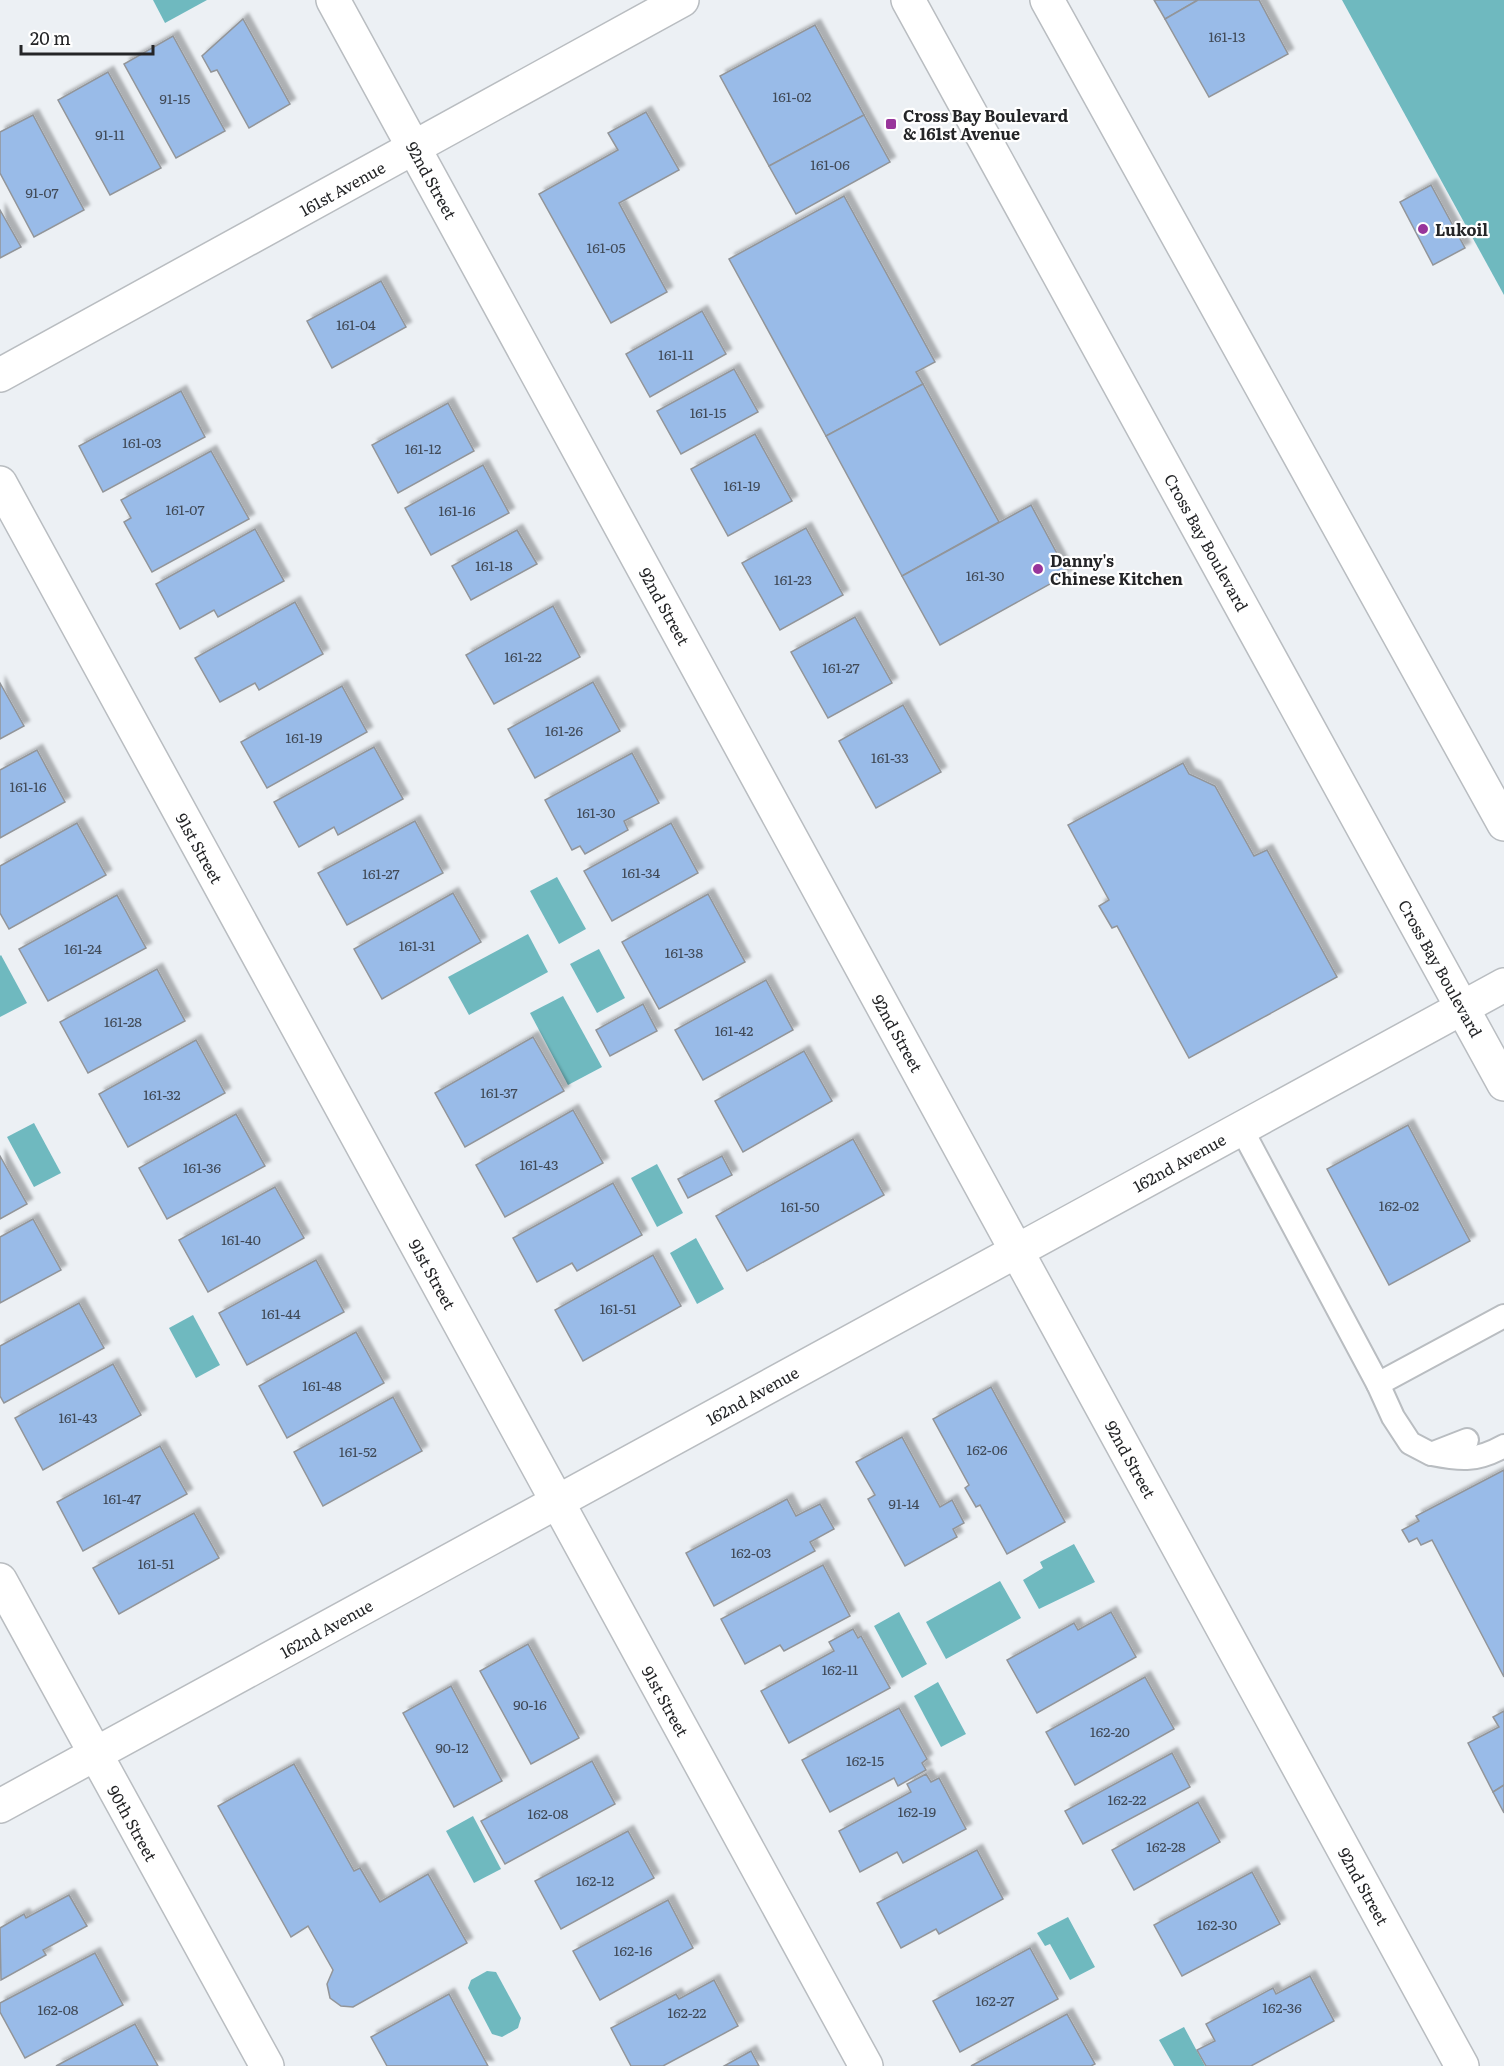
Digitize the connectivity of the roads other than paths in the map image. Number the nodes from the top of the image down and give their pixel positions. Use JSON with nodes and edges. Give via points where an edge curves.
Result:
{"nodes":[{"id":1,"x":333,"y":0,"type":"edge"},
{"id":2,"x":682,"y":0,"type":"edge"},
{"id":3,"x":908,"y":0,"type":"edge"},
{"id":4,"x":1047,"y":0,"type":"edge"},
{"id":5,"x":414,"y":149,"type":"junction"},
{"id":6,"x":0,"y":375,"type":"edge"},
{"id":7,"x":0,"y":483,"type":"edge"},
{"id":8,"x":1504,"y":824,"type":"edge"},
{"id":9,"x":1504,"y":985,"type":"edge"},
{"id":10,"x":1464,"y":1006,"type":"junction"},
{"id":11,"x":1504,"y":1084,"type":"edge"},
{"id":12,"x":1241,"y":1128,"type":"junction"},
{"id":13,"x":1017,"y":1251,"type":"junction"},
{"id":14,"x":1502,"y":1323,"type":"edge"},
{"id":15,"x":1378,"y":1384,"type":"junction"},
{"id":16,"x":1467,"y":1440,"type":"dead end"},
{"id":17,"x":1504,"y":1446,"type":"edge"},
{"id":18,"x":1431,"y":1454,"type":"junction"},
{"id":19,"x":557,"y":1502,"type":"junction"},
{"id":20,"x":0,"y":1580,"type":"edge"},
{"id":21,"x":96,"y":1754,"type":"junction"},
{"id":22,"x":0,"y":1806,"type":"edge"},
{"id":23,"x":267,"y":2066,"type":"edge"},
{"id":24,"x":866,"y":2066,"type":"edge"},
{"id":25,"x":1462,"y":2066,"type":"edge"}],
"edges":[{"from":1,"to":5,"type":"street","name":"92nd Street"},
{"from":2,"to":5,"type":"street","name":"161st Avenue"},
{"from":3,"to":10,"type":"street","name":"Cross Bay Boulevard"},
{"from":4,"to":8,"type":"street"},
{"from":5,"to":6,"type":"street","name":"161st Avenue"},
{"from":5,"to":13,"type":"street","name":"92nd Street"},
{"from":7,"to":19,"type":"street","name":"91st Street"},
{"from":9,"to":10,"type":"street","name":"162nd Avenue"},
{"from":10,"to":11,"type":"street","name":"Cross Bay Boulevard"},
{"from":10,"to":12,"type":"street","name":"162nd Avenue"},
{"from":12,"to":13,"type":"street","name":"162nd Avenue"},
{"from":12,"to":15,"type":"lane"},
{"from":13,"to":19,"type":"street","name":"162nd Avenue"},
{"from":13,"to":25,"type":"street","name":"92nd Street"},
{"from":14,"to":15,"type":"lane"},
{"from":15,"to":18,"type":"lane","via":[[1410,1443]]},
{"from":16,"to":18,"type":"lane"},
{"from":17,"to":18,"type":"lane","via":[[1462,1460]]},
{"from":19,"to":21,"type":"street","name":"162nd Avenue"},
{"from":19,"to":24,"type":"street","name":"91st Street"},
{"from":20,"to":21,"type":"street","name":"90th Street"},
{"from":21,"to":22,"type":"street","name":"162nd Avenue"},
{"from":21,"to":23,"type":"street","name":"90th Street"}]}
